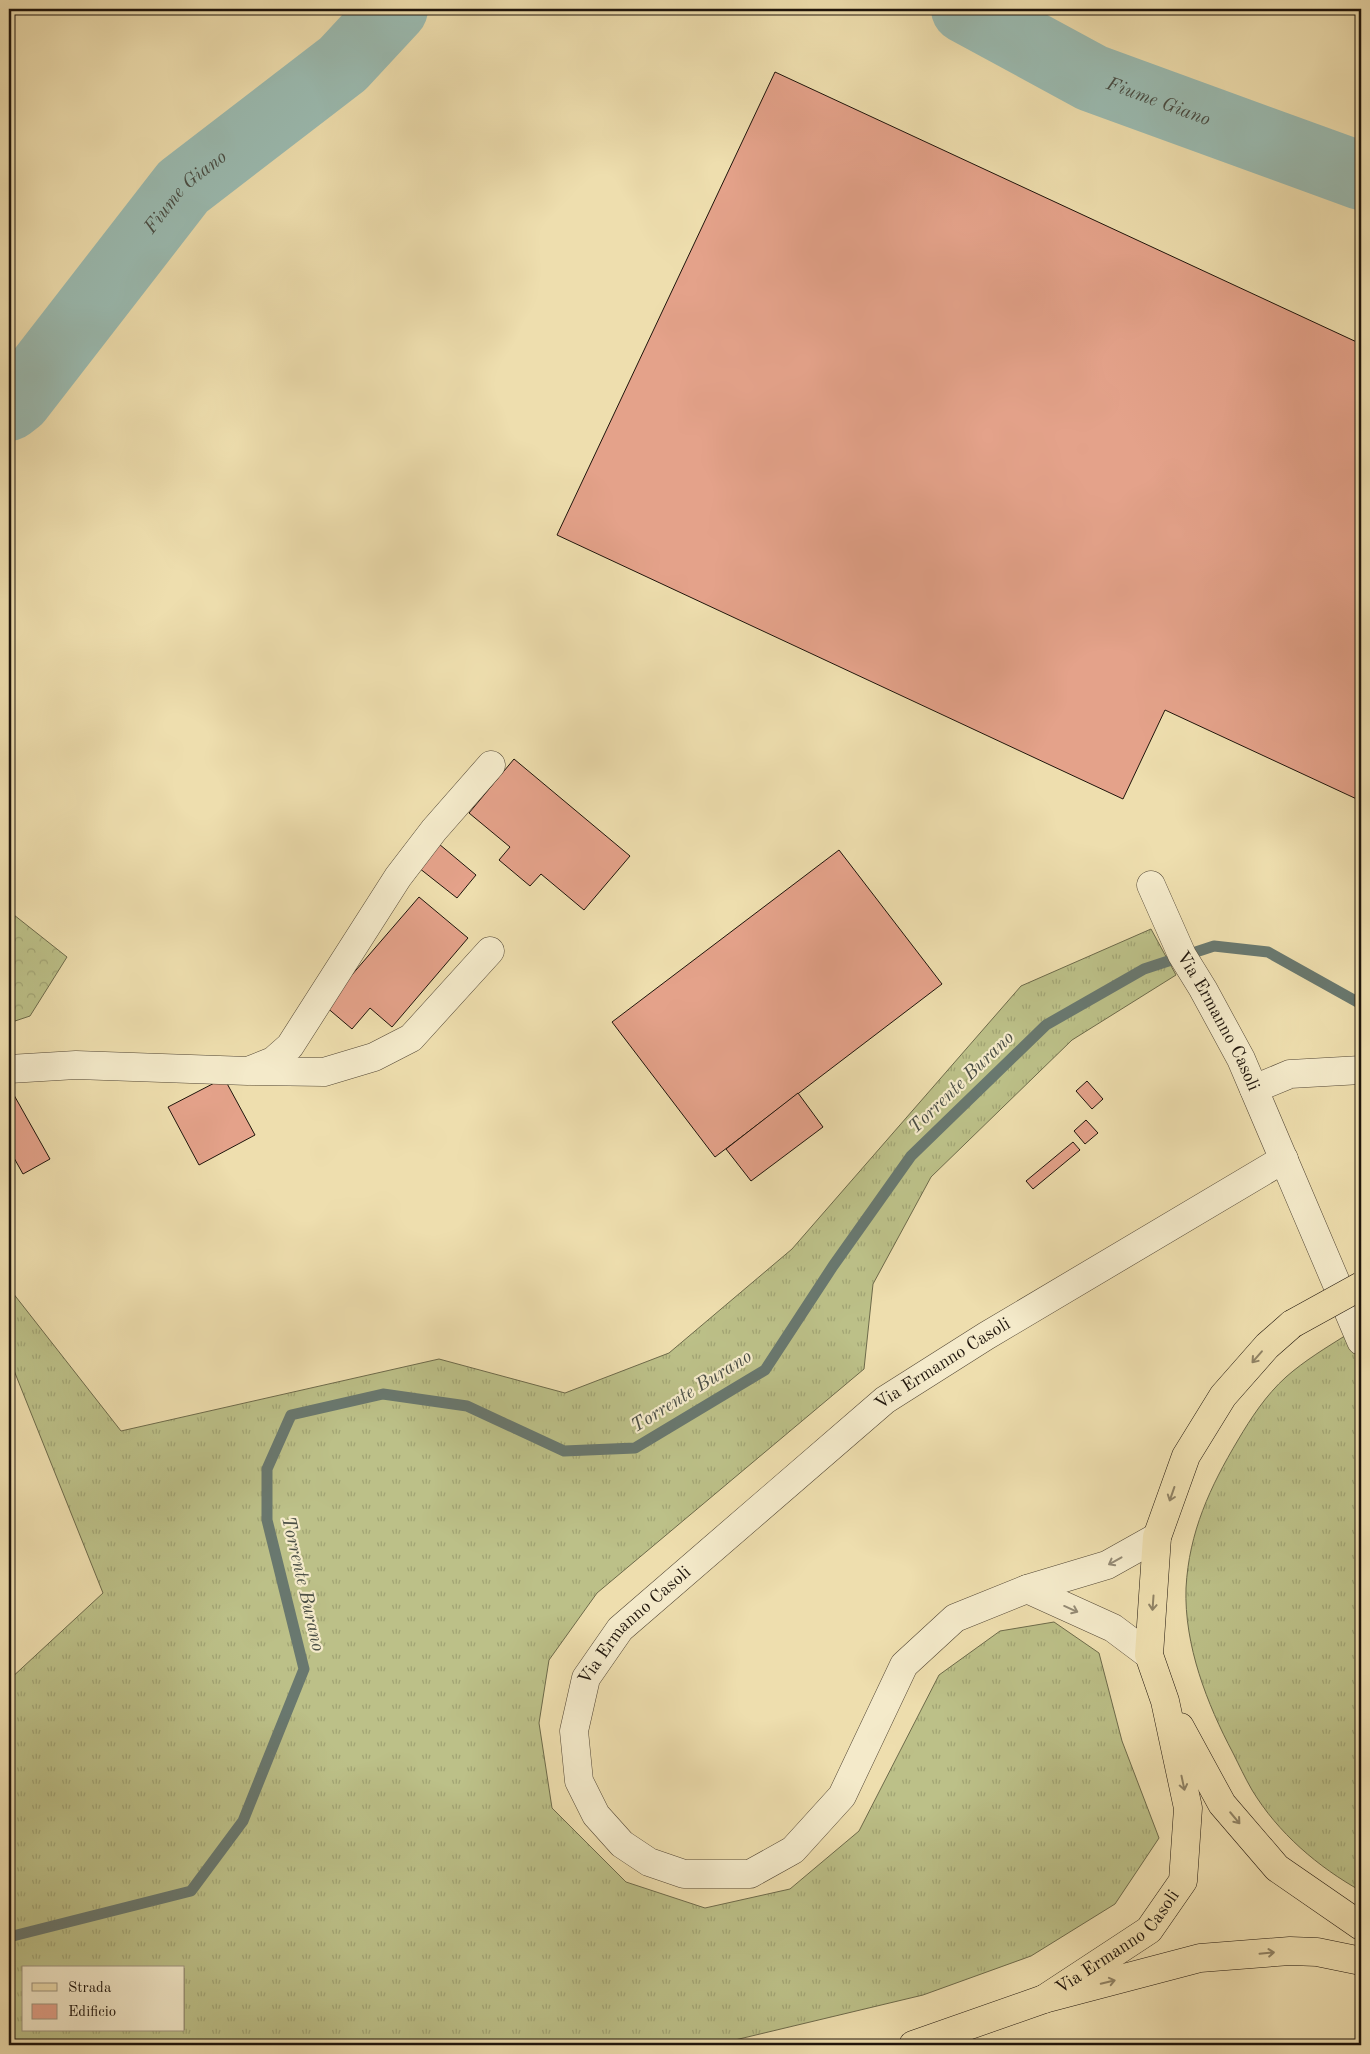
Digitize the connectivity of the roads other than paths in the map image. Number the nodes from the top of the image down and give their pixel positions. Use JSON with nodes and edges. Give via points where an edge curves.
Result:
{"nodes":[{"id":1,"x":491,"y":765,"type":"dead end"},
{"id":2,"x":1151,"y":885,"type":"dead end"},
{"id":3,"x":490,"y":951,"type":"dead end"},
{"id":4,"x":9,"y":1069,"type":"edge"},
{"id":5,"x":248,"y":1070,"type":"junction"},
{"id":6,"x":1361,"y":1070,"type":"edge"},
{"id":7,"x":1254,"y":1089,"type":"junction"},
{"id":8,"x":1284,"y":1159,"type":"junction"},
{"id":9,"x":1361,"y":1286,"type":"edge"},
{"id":10,"x":1361,"y":1341,"type":"edge"},
{"id":11,"x":1157,"y":1537,"type":"junction"},
{"id":12,"x":1027,"y":1589,"type":"junction"},
{"id":13,"x":1149,"y":1655,"type":"junction"},
{"id":14,"x":1166,"y":1702,"type":"junction"},
{"id":15,"x":1361,"y":1926,"type":"edge"},
{"id":16,"x":1361,"y":1961,"type":"edge"},
{"id":17,"x":1044,"y":1998,"type":"junction"},
{"id":18,"x":913,"y":2045,"type":"edge"}],
"edges":[{"from":1,"to":5,"type":"lane","via":[[398,877],[290,1046],[273,1060]]},
{"from":2,"to":7,"type":"lane","name":"Via Ermanno Casoli","via":[[1182,955],[1204,989]]},
{"from":3,"to":5,"type":"lane","via":[[412,1038],[381,1053],[324,1072]]},
{"from":4,"to":5,"type":"lane","via":[[76,1065]]},
{"from":6,"to":7,"type":"lane","via":[[1290,1074]]},
{"from":7,"to":8,"type":"lane","name":"Via Ermanno Casoli"},
{"from":8,"to":10,"type":"lane","name":"Via Ermanno Casoli"},
{"from":8,"to":12,"type":"lane","name":"Via Ermanno Casoli","via":[[986,1336],[885,1400],[620,1629],[586,1678],[574,1731],[580,1781],[596,1815],[622,1844],[649,1862],[684,1874],[750,1874],[793,1850],[842,1796],[904,1665],[955,1618]]},
{"from":9,"to":11,"type":"main road","name":"Via Ermanno Casoli","one_way":true,"bridge":true,"via":[[1292,1324],[1267,1346],[1223,1396],[1186,1456]]},
{"from":11,"to":12,"type":"lane","name":"Via Ermanno Casoli","one_way":true,"via":[[1107,1565]]},
{"from":11,"to":13,"type":"main road","name":"Via Ermanno Casoli","one_way":true},
{"from":12,"to":13,"type":"lane","one_way":true,"via":[[1113,1628]]},
{"from":13,"to":14,"type":"main road","name":"Via Ermanno Casoli"},
{"from":14,"to":15,"type":"main road","name":"Via Ermanno Casoli","one_way":true,"via":[[1222,1804],[1276,1868]]},
{"from":14,"to":17,"type":"main road","name":"Via Ermanno Casoli","one_way":true,"via":[[1188,1808],[1183,1881],[1149,1930]]},
{"from":17,"to":16,"type":"main road","name":"Via Ermanno Casoli","one_way":true,"via":[[1200,1958],[1290,1950]]},
{"from":17,"to":18,"type":"main road","name":"Via Ermanno Casoli"}]}
